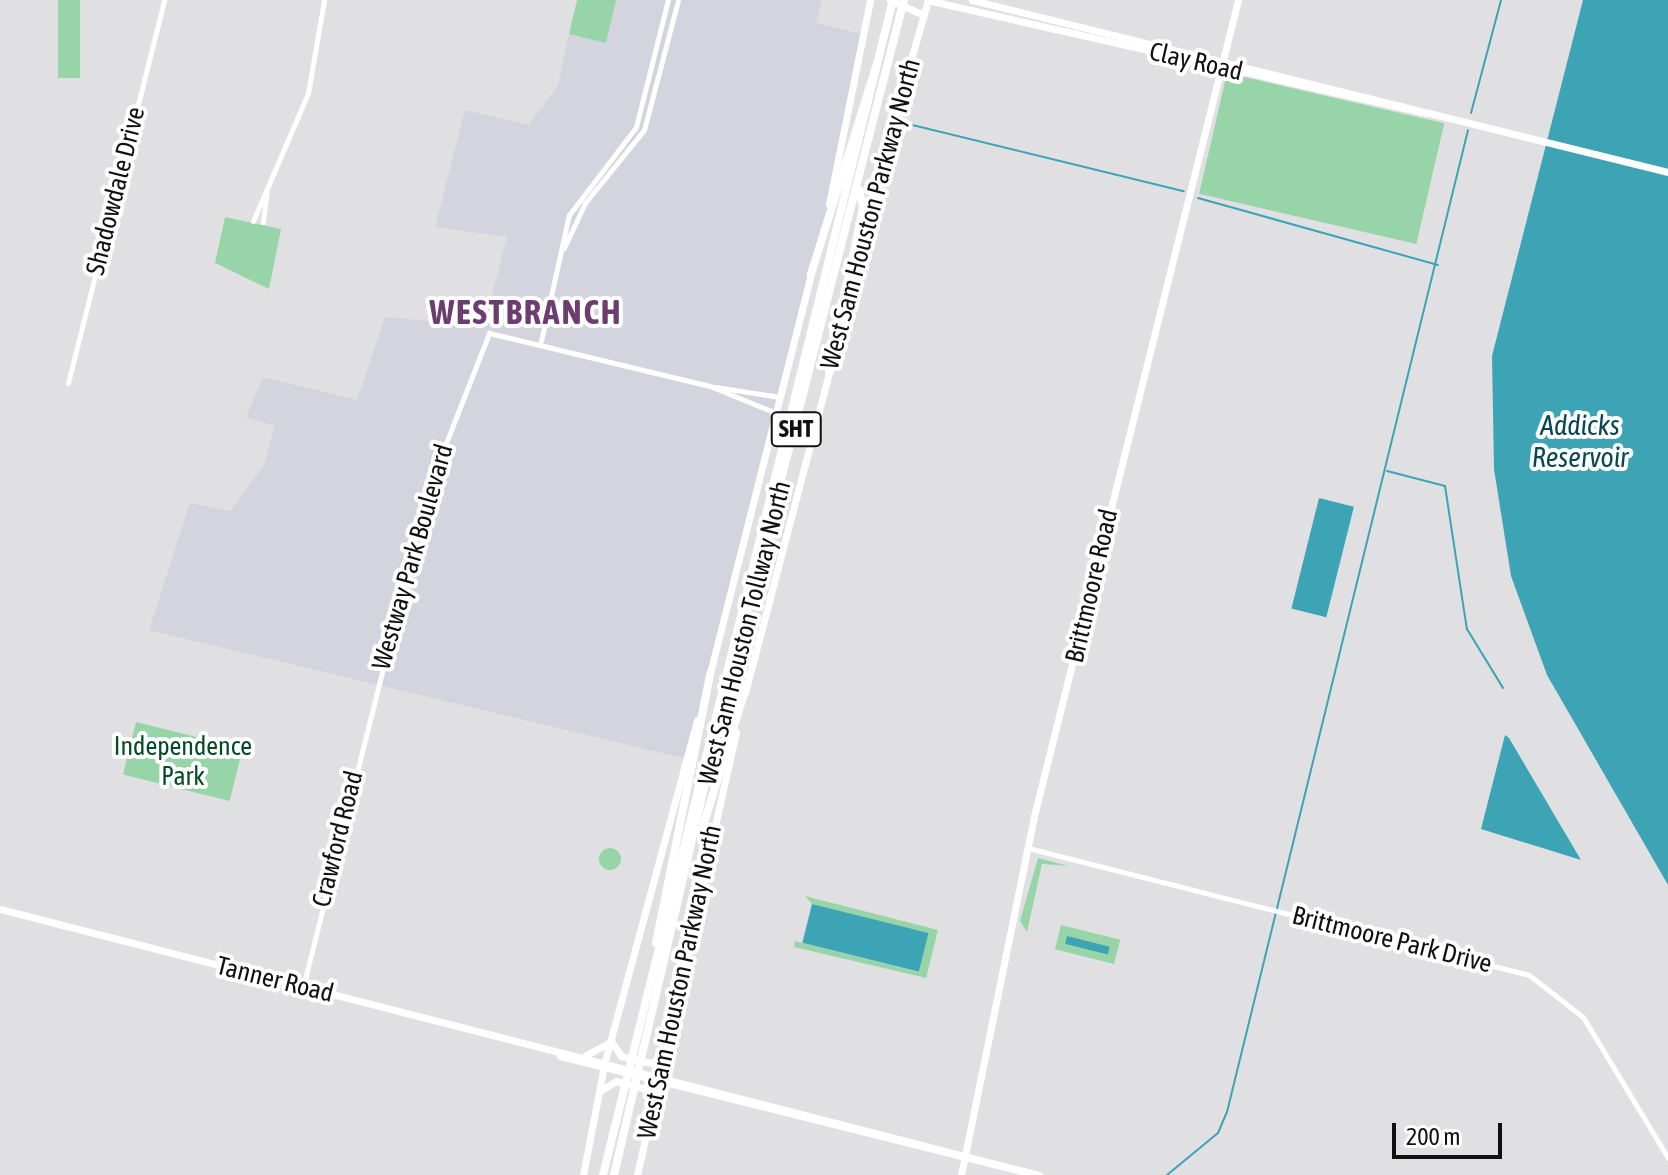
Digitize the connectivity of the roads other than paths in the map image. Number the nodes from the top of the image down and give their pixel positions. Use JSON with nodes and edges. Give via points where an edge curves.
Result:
{"nodes":[{"id":1,"x":164,"y":0,"type":"edge"},
{"id":2,"x":324,"y":0,"type":"edge"},
{"id":3,"x":668,"y":0,"type":"edge"},
{"id":4,"x":678,"y":0,"type":"edge"},
{"id":5,"x":878,"y":0,"type":"edge"},
{"id":6,"x":904,"y":0,"type":"edge"},
{"id":7,"x":927,"y":0,"type":"edge"},
{"id":8,"x":972,"y":0,"type":"edge"},
{"id":9,"x":1238,"y":0,"type":"edge"},
{"id":10,"x":891,"y":3,"type":"edge"},
{"id":11,"x":868,"y":5,"type":"edge"},
{"id":12,"x":957,"y":8,"type":"junction"},
{"id":13,"x":1008,"y":8,"type":"junction"},
{"id":14,"x":925,"y":13,"type":"junction"},
{"id":15,"x":1006,"y":17,"type":"junction"},
{"id":16,"x":1149,"y":46,"type":"junction"},
{"id":17,"x":878,"y":62,"type":"junction"},
{"id":18,"x":1221,"y":63,"type":"junction"},
{"id":19,"x":1668,"y":172,"type":"edge"},
{"id":20,"x":858,"y":185,"type":"junction"},
{"id":21,"x":267,"y":189,"type":"junction"},
{"id":22,"x":253,"y":221,"type":"dead end"},
{"id":23,"x":263,"y":222,"type":"dead end"},
{"id":24,"x":561,"y":256,"type":"junction"},
{"id":25,"x":811,"y":274,"type":"junction"},
{"id":26,"x":541,"y":341,"type":"junction"},
{"id":27,"x":829,"y":373,"type":"junction"},
{"id":28,"x":68,"y":383,"type":"dead end"},
{"id":29,"x":710,"y":386,"type":"junction"},
{"id":30,"x":781,"y":397,"type":"junction"},
{"id":31,"x":777,"y":413,"type":"junction"},
{"id":32,"x":710,"y":674,"type":"junction"},
{"id":33,"x":746,"y":688,"type":"junction"},
{"id":34,"x":375,"y":690,"type":"joint"},
{"id":35,"x":693,"y":846,"type":"junction"},
{"id":36,"x":1027,"y":848,"type":"junction"},
{"id":37,"x":0,"y":909,"type":"edge"},
{"id":38,"x":658,"y":948,"type":"junction"},
{"id":39,"x":303,"y":987,"type":"junction"},
{"id":40,"x":611,"y":1041,"type":"junction"},
{"id":41,"x":666,"y":1052,"type":"junction"},
{"id":42,"x":572,"y":1057,"type":"junction"},
{"id":43,"x":605,"y":1065,"type":"junction"},
{"id":44,"x":660,"y":1079,"type":"junction"},
{"id":45,"x":714,"y":1088,"type":"junction"},
{"id":46,"x":598,"y":1093,"type":"junction"},
{"id":47,"x":697,"y":1093,"type":"junction"},
{"id":48,"x":628,"y":1096,"type":"junction"},
{"id":49,"x":655,"y":1100,"type":"junction"},
{"id":50,"x":965,"y":1156,"type":"junction"},
{"id":51,"x":1668,"y":1158,"type":"edge"},
{"id":52,"x":583,"y":1175,"type":"edge"},
{"id":53,"x":603,"y":1175,"type":"edge"},
{"id":54,"x":614,"y":1175,"type":"edge"},
{"id":55,"x":637,"y":1175,"type":"edge"},
{"id":56,"x":961,"y":1175,"type":"edge"},
{"id":57,"x":1039,"y":1175,"type":"edge"}],
"edges":[{"from":1,"to":28,"type":"street","name":"Shadowdale Drive"},
{"from":2,"to":21,"type":"street","via":[[308,93]]},
{"from":3,"to":24,"type":"street","via":[[636,127],[579,197]]},
{"from":4,"to":24,"type":"street","via":[[644,130],[585,203]]},
{"from":5,"to":11,"type":"main road"},
{"from":6,"to":20,"type":"highway","name":"West Sam Houston Tollway North","number":"SHT"},
{"from":7,"to":12,"type":"main road","name":"Clay Road"},
{"from":7,"to":14,"type":"main road","name":"West Sam Houston Parkway North"},
{"from":8,"to":13,"type":"main road","name":"Clay Road"},
{"from":9,"to":18,"type":"main road","name":"Brittmoore Road"},
{"from":10,"to":14,"type":"main road"},
{"from":10,"to":17,"type":"highway","name":"West Sam Houston Tollway North","number":"SHT"},
{"from":11,"to":25,"type":"main road","name":"West Sam Houston Parkway North"},
{"from":12,"to":14,"type":"main road"},
{"from":12,"to":15,"type":"main road","name":"Clay Road"},
{"from":13,"to":15,"type":"main road"},
{"from":13,"to":16,"type":"main road","name":"Clay Road"},
{"from":14,"to":27,"type":"main road","name":"West Sam Houston Parkway North","via":[[876,173]]},
{"from":15,"to":16,"type":"main road","name":"Clay Road"},
{"from":16,"to":18,"type":"main road","name":"Clay Road"},
{"from":17,"to":25,"type":"highway"},
{"from":17,"to":38,"type":"highway","name":"West Sam Houston Tollway North","number":"SHT"},
{"from":18,"to":19,"type":"main road","name":"Clay Road"},
{"from":18,"to":36,"type":"main road","name":"Brittmoore Road"},
{"from":20,"to":27,"type":"highway","via":[[863,207]]},
{"from":20,"to":35,"type":"highway","name":"West Sam Houston Tollway North","number":"SHT"},
{"from":21,"to":22,"type":"street"},
{"from":21,"to":23,"type":"street"},
{"from":24,"to":26,"type":"street"},
{"from":25,"to":30,"type":"main road","name":"West Sam Houston Parkway North"},
{"from":26,"to":29,"type":"street","name":"Westway Park Boulevard"},
{"from":26,"to":34,"type":"street","name":"Westway Park Boulevard","via":[[499,330],[487,337],[439,455]]},
{"from":27,"to":33,"type":"main road","name":"West Sam Houston Parkway North"},
{"from":29,"to":30,"type":"street"},
{"from":29,"to":31,"type":"street"},
{"from":30,"to":31,"type":"main road","name":"West Sam Houston Parkway North"},
{"from":31,"to":32,"type":"main road","name":"West Sam Houston Parkway North"},
{"from":32,"to":38,"type":"highway"},
{"from":32,"to":40,"type":"main road","name":"West Sam Houston Parkway North"},
{"from":33,"to":35,"type":"highway"},
{"from":33,"to":41,"type":"main road","name":"West Sam Houston Parkway North"},
{"from":34,"to":39,"type":"street","name":"Crawford Road"},
{"from":35,"to":48,"type":"highway","name":"West Sam Houston Tollway North","number":"SHT"},
{"from":36,"to":50,"type":"main road","name":"Brittmoore Road"},
{"from":36,"to":51,"type":"street","name":"Brittmoore Park Drive","via":[[1514,970],[1550,986],[1600,1040]]},
{"from":37,"to":39,"type":"main road","name":"Tanner Road"},
{"from":38,"to":48,"type":"highway","name":"West Sam Houston Tollway North","number":"SHT"},
{"from":39,"to":42,"type":"main road","name":"Tanner Road"},
{"from":40,"to":41,"type":"main road","via":[[621,1056],[651,1063]]},
{"from":40,"to":42,"type":"main road","via":[[597,1053]]},
{"from":40,"to":43,"type":"main road","name":"West Sam Houston Parkway North"},
{"from":41,"to":44,"type":"main road","name":"West Sam Houston Parkway North"},
{"from":41,"to":45,"type":"main road","via":[[673,1073]]},
{"from":42,"to":43,"type":"main road","name":"Tanner Road"},
{"from":42,"to":46,"type":"main road","via":[[598,1077]]},
{"from":43,"to":44,"type":"main road","name":"Tanner Road"},
{"from":43,"to":46,"type":"main road","name":"West Sam Houston Parkway North"},
{"from":44,"to":45,"type":"main road","name":"Tanner Road"},
{"from":44,"to":47,"type":"main road","name":"Tanner Road"},
{"from":44,"to":49,"type":"main road","name":"West Sam Houston Parkway North"},
{"from":45,"to":50,"type":"main road","name":"Tanner Road"},
{"from":46,"to":49,"type":"main road","via":[[616,1081],[645,1089]]},
{"from":46,"to":52,"type":"main road","name":"West Sam Houston Parkway North"},
{"from":47,"to":49,"type":"main road","via":[[665,1091]]},
{"from":47,"to":50,"type":"main road","name":"Tanner Road"},
{"from":48,"to":53,"type":"highway","name":"West Sam Houston Tollway North","number":"SHT"},
{"from":48,"to":54,"type":"highway","name":"West Sam Houston Tollway North","number":"SHT"},
{"from":49,"to":55,"type":"main road","name":"West Sam Houston Parkway North"},
{"from":50,"to":56,"type":"main road","name":"Brittmoore Road"},
{"from":50,"to":57,"type":"main road","name":"Tanner Road"}]}
